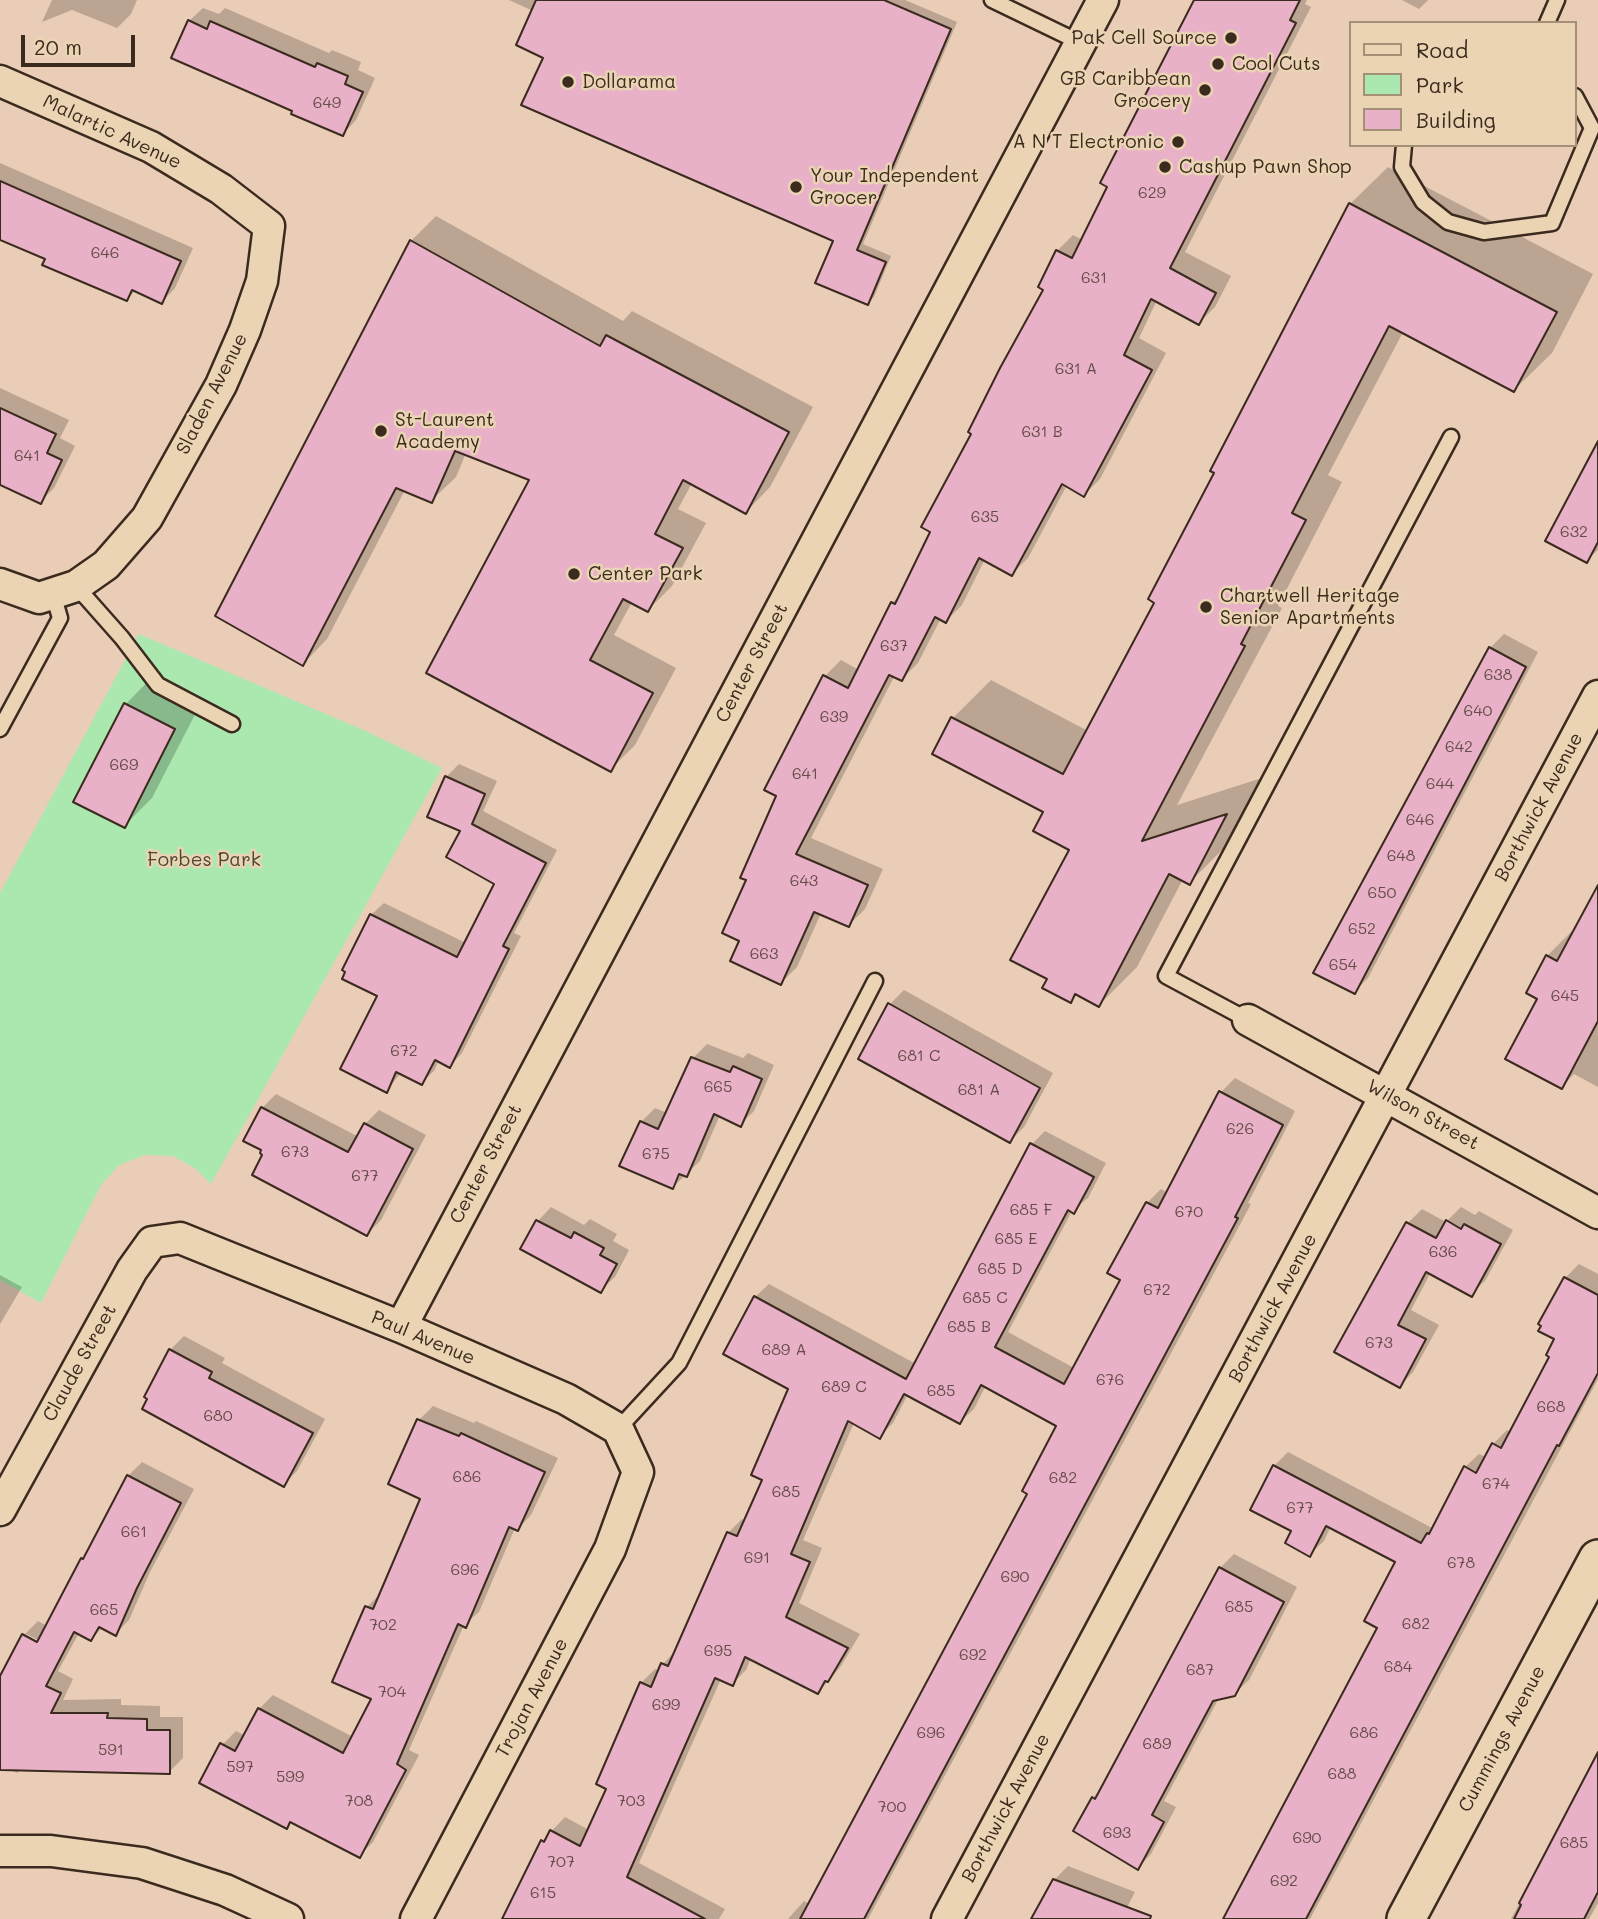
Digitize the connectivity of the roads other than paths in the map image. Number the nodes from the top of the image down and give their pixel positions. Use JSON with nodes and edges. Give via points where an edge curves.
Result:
{"nodes":[{"id":1,"x":992,"y":0,"type":"edge"},
{"id":2,"x":1103,"y":0,"type":"edge"},
{"id":3,"x":1558,"y":0,"type":"edge"},
{"id":4,"x":1548,"y":21,"type":"edge"},
{"id":5,"x":1081,"y":43,"type":"junction"},
{"id":6,"x":0,"y":80,"type":"edge"},
{"id":7,"x":1577,"y":100,"type":"edge"},
{"id":8,"x":1404,"y":147,"type":"edge"},
{"id":9,"x":221,"y":189,"type":"joint"},
{"id":10,"x":1451,"y":437,"type":"dead end"},
{"id":11,"x":0,"y":584,"type":"edge"},
{"id":12,"x":64,"y":590,"type":"junction"},
{"id":13,"x":1598,"y":696,"type":"edge"},
{"id":14,"x":232,"y":724,"type":"dead end"},
{"id":15,"x":0,"y":729,"type":"edge"},
{"id":16,"x":875,"y":981,"type":"dead end"},
{"id":17,"x":1248,"y":1020,"type":"joint"},
{"id":18,"x":1386,"y":1095,"type":"junction"},
{"id":19,"x":1598,"y":1213,"type":"edge"},
{"id":20,"x":180,"y":1238,"type":"joint"},
{"id":21,"x":401,"y":1327,"type":"junction"},
{"id":22,"x":618,"y":1429,"type":"junction"},
{"id":23,"x":0,"y":1510,"type":"edge"},
{"id":24,"x":1598,"y":1559,"type":"edge"},
{"id":25,"x":0,"y":1851,"type":"edge"},
{"id":26,"x":288,"y":1919,"type":"edge"},
{"id":27,"x":416,"y":1919,"type":"edge"},
{"id":28,"x":947,"y":1919,"type":"edge"},
{"id":29,"x":1406,"y":1919,"type":"edge"}],
"edges":[{"from":1,"to":5,"type":"lane"},
{"from":2,"to":5,"type":"street","name":"Center Street"},
{"from":3,"to":4,"type":"lane"},
{"from":5,"to":21,"type":"street","name":"Center Street"},
{"from":6,"to":9,"type":"street","name":"Malartic Avenue","via":[[151,147]]},
{"from":7,"to":8,"type":"lane","via":[[1592,128],[1552,223],[1483,232],[1448,222],[1423,202],[1402,167]]},
{"from":9,"to":12,"type":"street","name":"Sladen Avenue","via":[[269,226],[262,281],[245,330],[221,385],[147,519],[106,565]]},
{"from":10,"to":17,"type":"lane","via":[[1166,976]]},
{"from":11,"to":12,"type":"street","via":[[39,598]]},
{"from":12,"to":14,"type":"lane","via":[[122,638],[158,685]]},
{"from":12,"to":15,"type":"lane","via":[[60,618]]},
{"from":13,"to":18,"type":"street","name":"Borthwick Avenue"},
{"from":16,"to":22,"type":"lane","via":[[679,1363]]},
{"from":17,"to":18,"type":"street","name":"Wilson Street"},
{"from":18,"to":19,"type":"street","name":"Wilson Street"},
{"from":18,"to":28,"type":"street","name":"Borthwick Avenue"},
{"from":20,"to":21,"type":"street","name":"Paul Avenue"},
{"from":20,"to":23,"type":"street","name":"Claude Street","via":[[152,1242],[132,1270]]},
{"from":21,"to":22,"type":"street","name":"Paul Avenue","via":[[566,1399]]},
{"from":22,"to":27,"type":"street","name":"Trojan Avenue","via":[[638,1472],[610,1549]]},
{"from":24,"to":29,"type":"street","name":"Cummings Avenue"},
{"from":25,"to":26,"type":"street","via":[[51,1851],[142,1863],[225,1889]]}]}
